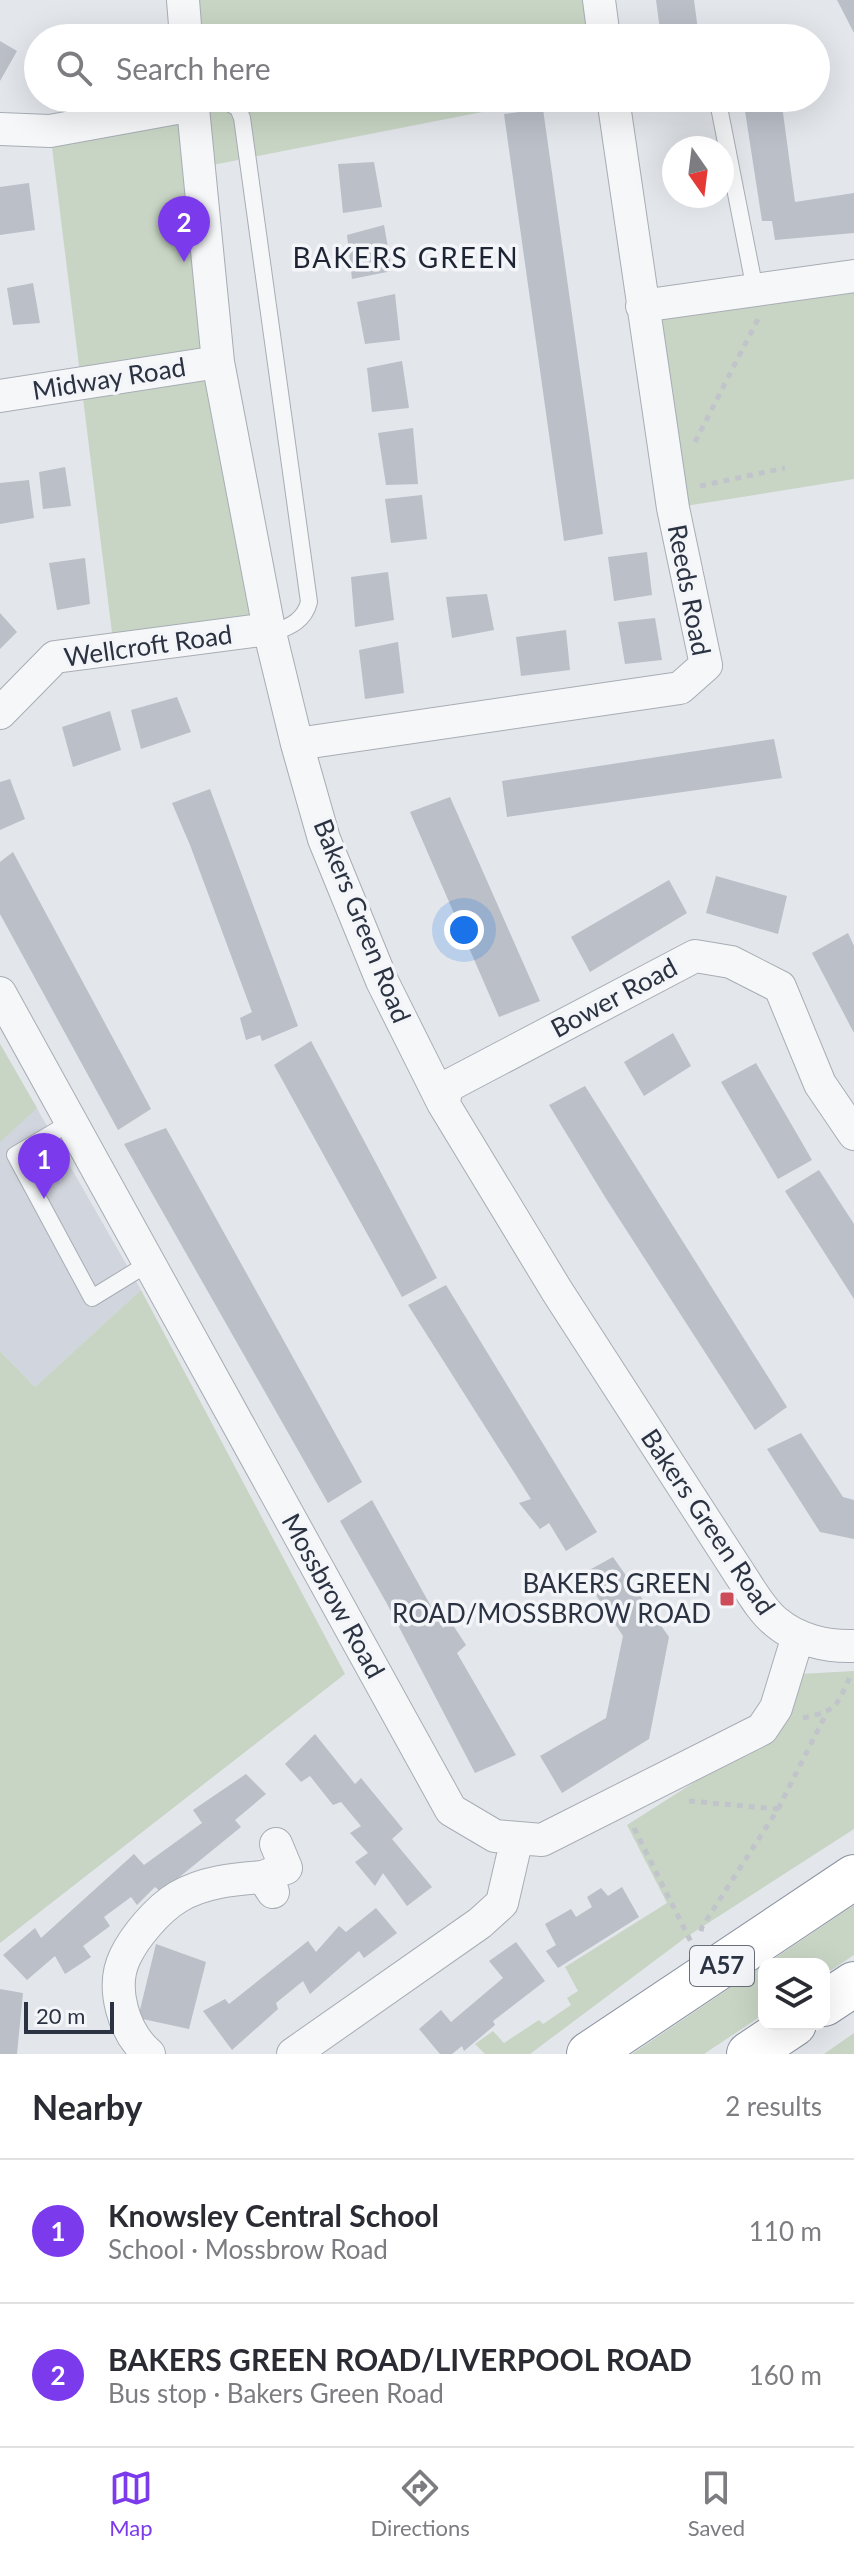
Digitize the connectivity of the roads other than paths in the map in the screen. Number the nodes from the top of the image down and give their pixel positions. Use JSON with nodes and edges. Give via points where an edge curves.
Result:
{"nodes":[{"id":1,"x":183,"y":0,"type":"edge"},
{"id":2,"x":599,"y":0,"type":"edge"},
{"id":3,"x":185,"y":24,"type":"edge"},
{"id":4,"x":602,"y":24,"type":"edge"},
{"id":5,"x":143,"y":112,"type":"edge"},
{"id":6,"x":193,"y":112,"type":"edge"},
{"id":7,"x":240,"y":112,"type":"edge"},
{"id":8,"x":615,"y":112,"type":"edge"},
{"id":9,"x":720,"y":112,"type":"edge"},
{"id":10,"x":0,"y":129,"type":"edge"},
{"id":11,"x":854,"y":276,"type":"edge"},
{"id":12,"x":764,"y":288,"type":"junction"},
{"id":13,"x":642,"y":306,"type":"junction"},
{"id":14,"x":218,"y":362,"type":"junction"},
{"id":15,"x":0,"y":396,"type":"edge"},
{"id":16,"x":270,"y":632,"type":"junction"},
{"id":17,"x":0,"y":713,"type":"edge"},
{"id":18,"x":297,"y":744,"type":"junction"},
{"id":19,"x":0,"y":993,"type":"edge"},
{"id":20,"x":443,"y":1103,"type":"junction"},
{"id":21,"x":71,"y":1122,"type":"junction"},
{"id":22,"x":854,"y":1134,"type":"edge"},
{"id":23,"x":149,"y":1263,"type":"junction"},
{"id":24,"x":798,"y":1636,"type":"junction"},
{"id":25,"x":854,"y":1646,"type":"edge"},
{"id":26,"x":517,"y":1838,"type":"junction"},
{"id":27,"x":276,"y":1844,"type":"dead end"},
{"id":28,"x":854,"y":1877,"type":"edge"},
{"id":29,"x":854,"y":1984,"type":"edge"},
{"id":30,"x":830,"y":2000,"type":"edge"},
{"id":31,"x":785,"y":2030,"type":"edge"},
{"id":32,"x":149,"y":2054,"type":"edge"},
{"id":33,"x":293,"y":2054,"type":"edge"},
{"id":34,"x":589,"y":2054,"type":"edge"},
{"id":35,"x":749,"y":2054,"type":"edge"}],
"edges":[{"from":1,"to":3,"type":"street"},
{"from":2,"to":4,"type":"street"},
{"from":5,"to":10,"type":"street","via":[[50,131]]},
{"from":6,"to":14,"type":"street","name":"Bakers Green Road"},
{"from":7,"to":16,"type":"lane","via":[[309,602],[296,623]]},
{"from":8,"to":13,"type":"street","name":"Reeds Road"},
{"from":9,"to":12,"type":"lane"},
{"from":11,"to":12,"type":"street"},
{"from":12,"to":13,"type":"street"},
{"from":13,"to":18,"type":"street","name":"Reeds Road","via":[[670,492],[706,665],[680,688]]},
{"from":14,"to":15,"type":"street","name":"Midway Road"},
{"from":14,"to":16,"type":"street","name":"Bakers Green Road"},
{"from":16,"to":17,"type":"street","name":"Wellcroft Road","via":[[55,657]]},
{"from":16,"to":18,"type":"street","name":"Bakers Green Road"},
{"from":18,"to":20,"type":"street","name":"Bakers Green Road","via":[[324,839],[382,981]]},
{"from":19,"to":21,"type":"street","name":"Mossbrow Road"},
{"from":20,"to":22,"type":"street","name":"Bower Road","via":[[448,1086],[695,956],[731,962],[780,987],[820,1084]]},
{"from":20,"to":24,"type":"street","name":"Bakers Green Road","via":[[741,1576],[774,1621]]},
{"from":21,"to":23,"type":"street","name":"Mossbrow Road"},
{"from":21,"to":23,"type":"lane","via":[[15,1155],[92,1298]]},
{"from":23,"to":26,"type":"street","name":"Mossbrow Road","via":[[451,1810],[495,1836]]},
{"from":24,"to":25,"type":"street","via":[[836,1647]]},
{"from":24,"to":26,"type":"street","name":"Mossbrow Road","via":[[776,1708],[762,1729],[542,1840]]},
{"from":26,"to":33,"type":"street","via":[[497,1909]]},
{"from":27,"to":32,"type":"street","via":[[286,1868],[268,1885],[208,1885],[176,1898],[150,1922],[124,1959],[120,1979],[125,2021]]},
{"from":28,"to":34,"type":"highway","number":"A57"},
{"from":29,"to":30,"type":"highway"},
{"from":31,"to":35,"type":"highway"}]}
